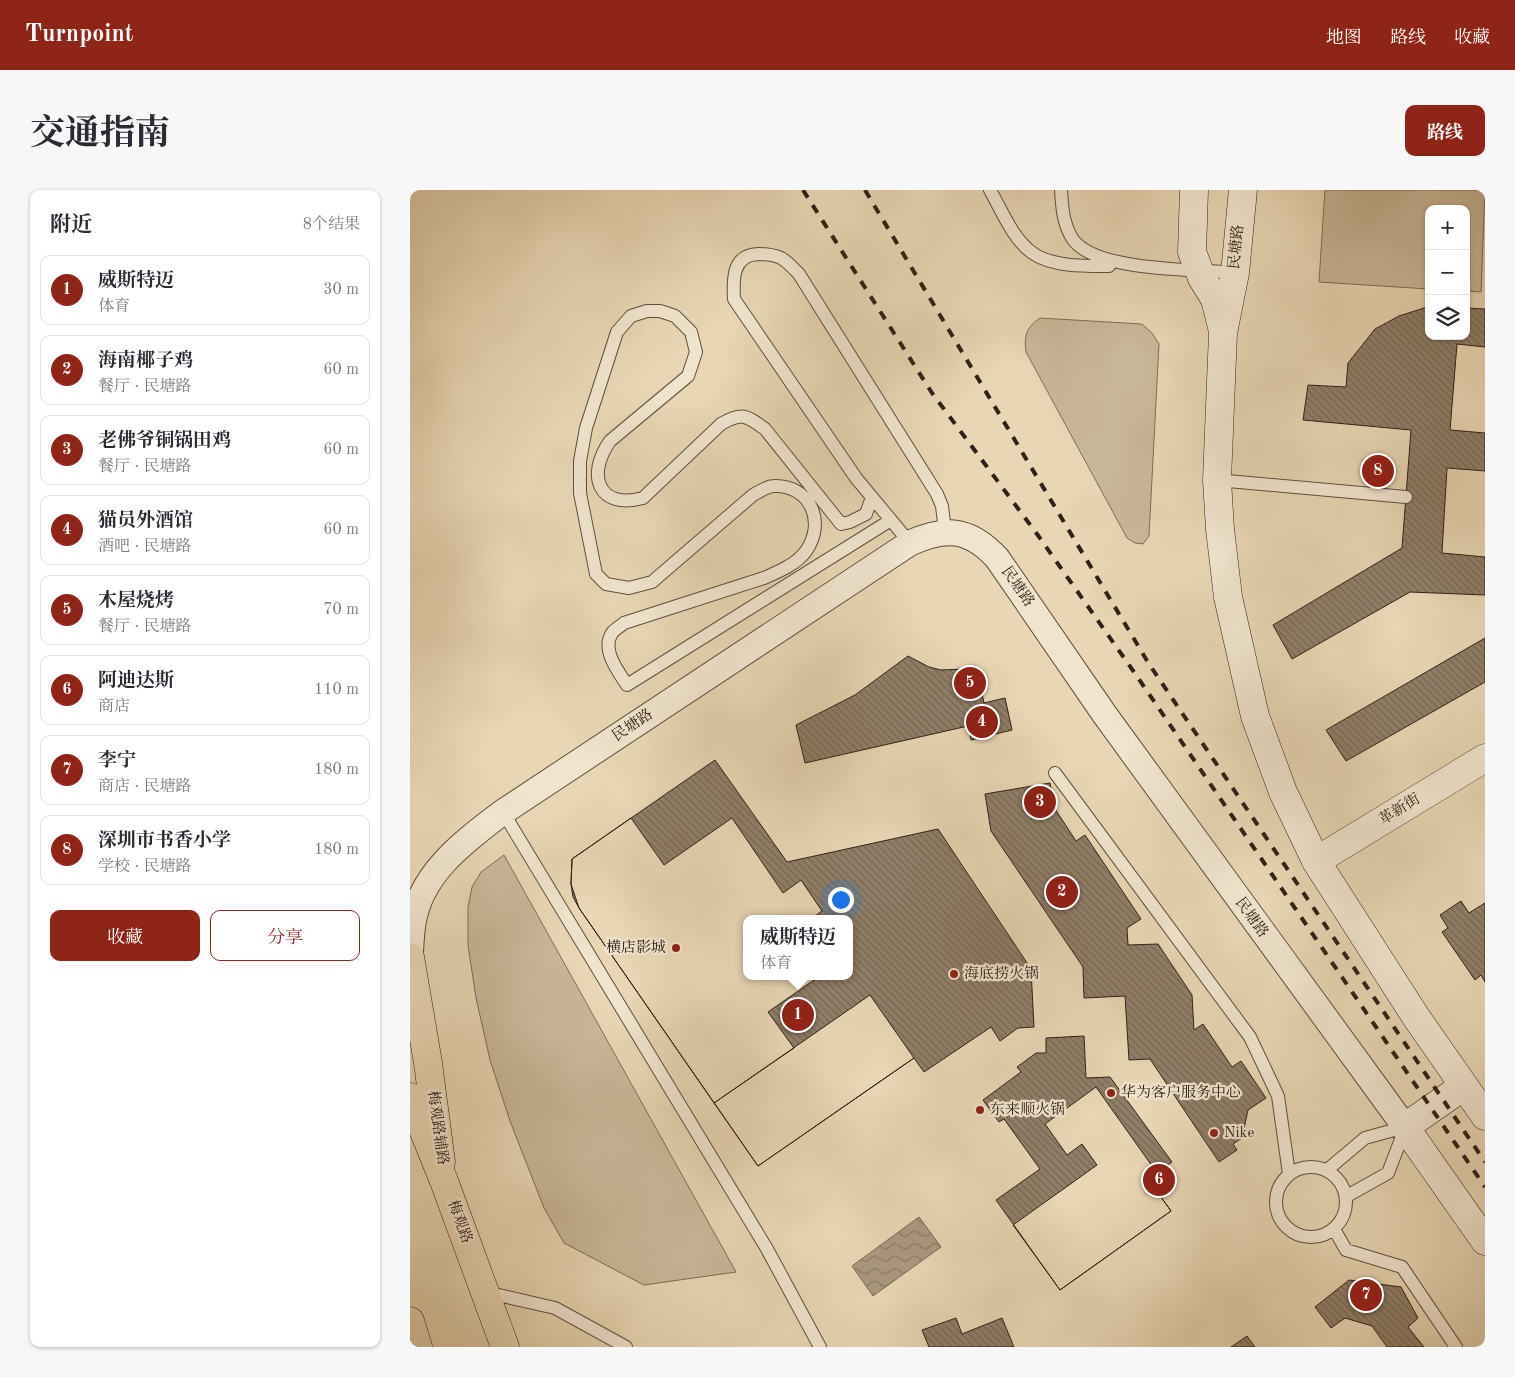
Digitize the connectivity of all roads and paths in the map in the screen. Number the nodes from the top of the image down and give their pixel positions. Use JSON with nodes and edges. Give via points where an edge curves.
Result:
{"nodes":[{"id":1,"x":990,"y":190,"type":"edge"},
{"id":2,"x":1061,"y":190,"type":"edge"},
{"id":3,"x":1194,"y":190,"type":"edge"},
{"id":4,"x":1243,"y":190,"type":"edge"},
{"id":5,"x":1118,"y":264,"type":"junction"},
{"id":6,"x":1198,"y":269,"type":"junction"},
{"id":7,"x":1235,"y":273,"type":"junction"},
{"id":8,"x":1223,"y":333,"type":"junction"},
{"id":9,"x":1217,"y":480,"type":"junction"},
{"id":10,"x":872,"y":497,"type":"junction"},
{"id":11,"x":1406,"y":497,"type":"dead end"},
{"id":12,"x":891,"y":520,"type":"junction"},
{"id":13,"x":945,"y":531,"type":"junction"},
{"id":14,"x":910,"y":543,"type":"junction"},
{"id":15,"x":1485,"y":758,"type":"edge"},
{"id":16,"x":1055,"y":773,"type":"dead end"},
{"id":17,"x":503,"y":812,"type":"junction"},
{"id":18,"x":1316,"y":862,"type":"junction"},
{"id":19,"x":410,"y":958,"type":"edge"},
{"id":20,"x":1464,"y":1086,"type":"junction"},
{"id":21,"x":410,"y":1097,"type":"edge"},
{"id":22,"x":1485,"y":1116,"type":"edge"},
{"id":23,"x":410,"y":1124,"type":"edge"},
{"id":24,"x":1405,"y":1127,"type":"junction"},
{"id":25,"x":1327,"y":1170,"type":"junction"},
{"id":26,"x":1289,"y":1174,"type":"junction"},
{"id":27,"x":444,"y":1181,"type":"junction"},
{"id":28,"x":1346,"y":1196,"type":"junction"},
{"id":29,"x":1334,"y":1229,"type":"junction"},
{"id":30,"x":1485,"y":1241,"type":"edge"},
{"id":31,"x":485,"y":1292,"type":"junction"},
{"id":32,"x":410,"y":1321,"type":"edge"},
{"id":33,"x":418,"y":1347,"type":"edge"},
{"id":34,"x":505,"y":1347,"type":"edge"},
{"id":35,"x":626,"y":1347,"type":"edge"},
{"id":36,"x":820,"y":1347,"type":"edge"},
{"id":37,"x":1456,"y":1347,"type":"edge"}],
"edges":[{"from":1,"to":5,"type":"lane","via":[[1014,233],[1034,254],[1060,264]]},
{"from":2,"to":5,"type":"lane","via":[[1062,214],[1073,240],[1098,258]]},
{"from":3,"to":6,"type":"main road","name":"民塘路","via":[[1191,243]]},
{"from":4,"to":7,"type":"main road","name":"民塘路"},
{"from":5,"to":6,"type":"lane"},
{"from":6,"to":7,"type":"lane"},
{"from":6,"to":8,"type":"main road","name":"民塘路","via":[[1215,299]]},
{"from":7,"to":8,"type":"main road","name":"民塘路"},
{"from":8,"to":9,"type":"main road","name":"民塘路"},
{"from":9,"to":11,"type":"lane"},
{"from":9,"to":18,"type":"main road","name":"民塘路","via":[[1228,597],[1255,716],[1283,792]]},
{"from":10,"to":12,"type":"lane"},
{"from":10,"to":12,"type":"lane","via":[[866,514],[841,524],[765,429],[750,417],[736,416],[721,424],[643,498],[626,502],[608,496],[600,487],[597,471],[600,455],[610,441],[688,376],[696,352],[691,332],[675,316],[660,310],[631,316],[617,332],[586,428],[580,461],[580,492],[596,574],[606,584],[629,588],[652,582],[753,495],[772,486],[794,488],[808,500],[815,516],[815,535],[805,552],[786,568],[624,623],[612,634],[608,648],[627,685]]},
{"from":10,"to":13,"type":"lane","via":[[734,299],[736,265],[750,254],[781,258],[799,274],[937,494]]},
{"from":12,"to":14,"type":"lane"},
{"from":13,"to":14,"type":"street","name":"民塘路"},
{"from":13,"to":24,"type":"street","name":"民塘路","via":[[975,539],[997,558],[1122,739]]},
{"from":14,"to":17,"type":"street","name":"民塘路"},
{"from":15,"to":18,"type":"main road","name":"革新街"},
{"from":16,"to":26,"type":"lane","via":[[1250,1037],[1278,1096]]},
{"from":17,"to":19,"type":"street","name":"民塘路","via":[[444,860],[423,890],[413,923]]},
{"from":17,"to":36,"type":"lane","via":[[767,1249]]},
{"from":18,"to":20,"type":"main road","name":"民塘路"},
{"from":19,"to":27,"type":"main road","name":"梅观路辅路"},
{"from":20,"to":22,"type":"main road","name":"民塘路"},
{"from":20,"to":24,"type":"main road"},
{"from":21,"to":27,"type":"main road","name":"梅观路"},
{"from":23,"to":27,"type":"main road"},
{"from":24,"to":25,"type":"lane","via":[[1365,1138]]},
{"from":24,"to":28,"type":"lane","via":[[1388,1173]]},
{"from":24,"to":30,"type":"main road","name":"民塘路"},
{"from":25,"to":26,"type":"lane","via":[[1300,1168]]},
{"from":25,"to":28,"type":"lane","via":[[1342,1185]]},
{"from":26,"to":29,"type":"lane","via":[[1281,1183],[1276,1204],[1284,1225],[1302,1236],[1324,1235]]},
{"from":27,"to":31,"type":"main road","name":"梅观路"},
{"from":28,"to":29,"type":"lane","via":[[1342,1220]]},
{"from":29,"to":37,"type":"lane","via":[[1346,1250],[1402,1267]]},
{"from":31,"to":34,"type":"main road","name":"梅观路"},
{"from":31,"to":35,"type":"lane","via":[[555,1308]]},
{"from":32,"to":33,"type":"main road"}]}
